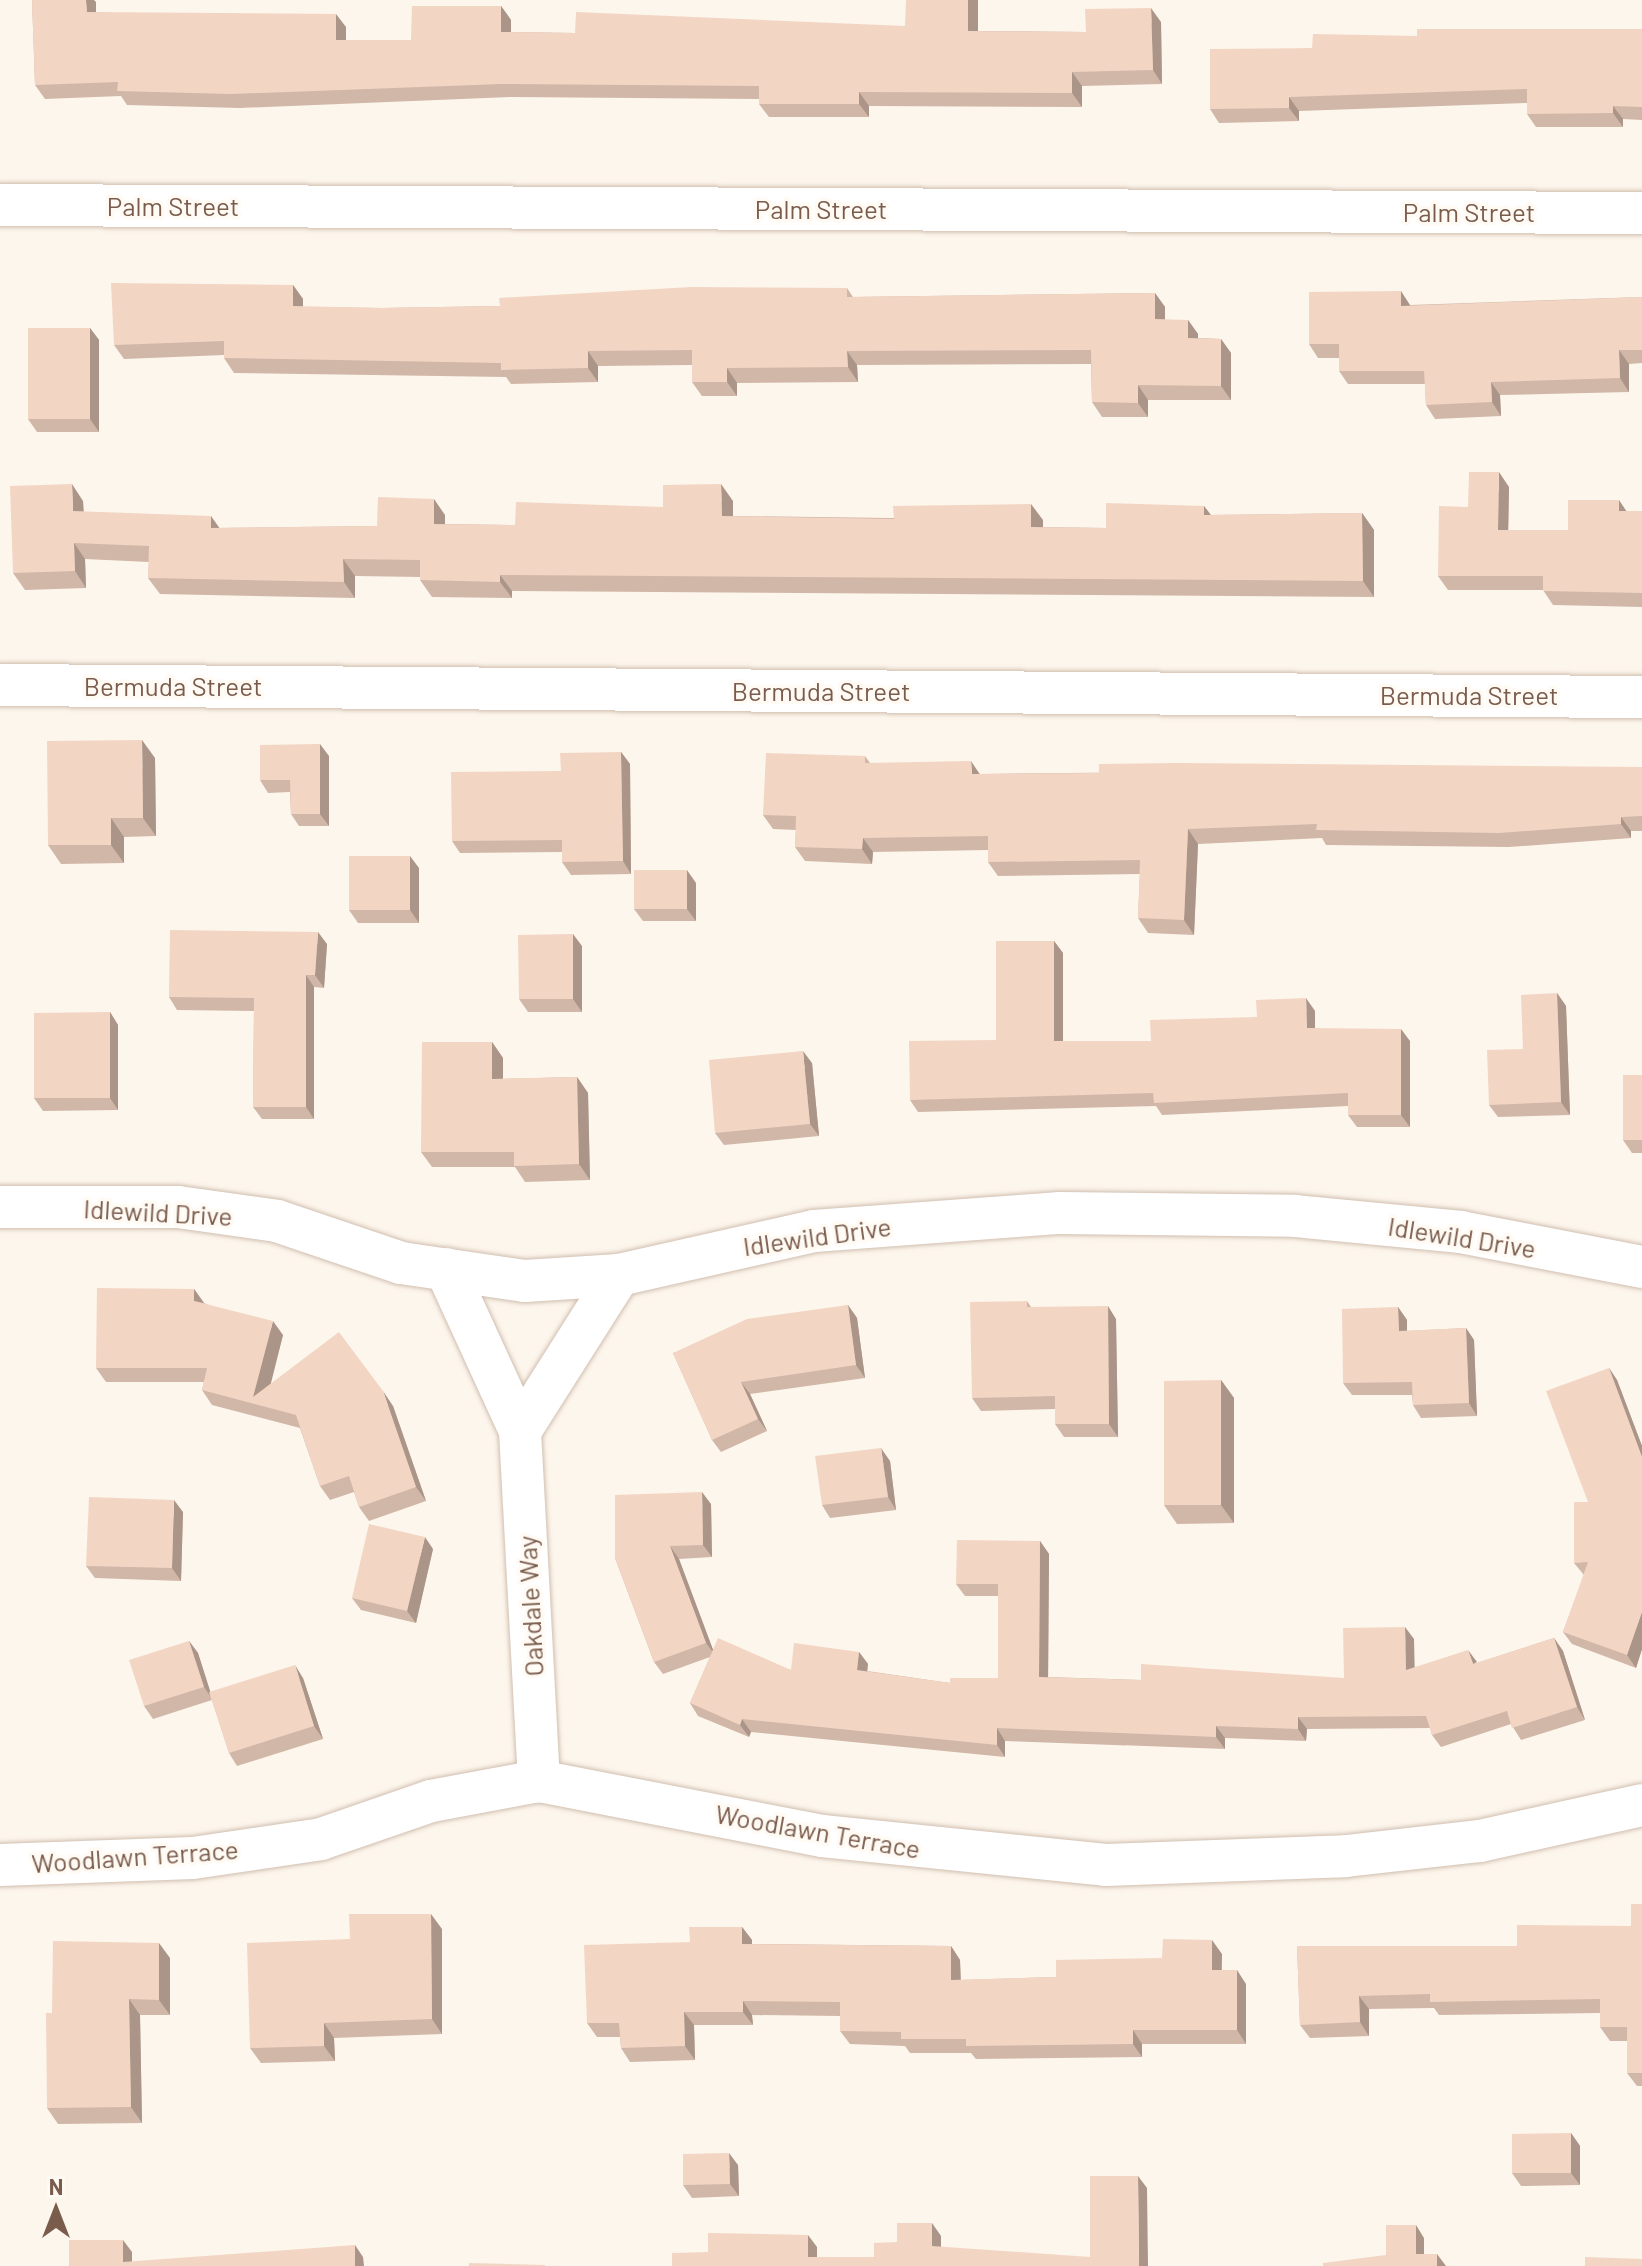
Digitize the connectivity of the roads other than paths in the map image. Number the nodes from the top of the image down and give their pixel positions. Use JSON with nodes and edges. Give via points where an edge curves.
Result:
{"nodes":[{"id":1,"x":0,"y":205,"type":"edge"},
{"id":2,"x":1642,"y":213,"type":"edge"},
{"id":3,"x":0,"y":685,"type":"edge"},
{"id":4,"x":1642,"y":697,"type":"edge"},
{"id":5,"x":0,"y":1207,"type":"edge"},
{"id":6,"x":1642,"y":1267,"type":"edge"},
{"id":7,"x":446,"y":1269,"type":"junction"},
{"id":8,"x":619,"y":1275,"type":"junction"},
{"id":9,"x":520,"y":1431,"type":"junction"},
{"id":10,"x":539,"y":1781,"type":"junction"},
{"id":11,"x":1642,"y":1805,"type":"edge"},
{"id":12,"x":0,"y":1865,"type":"edge"}],
"edges":[{"from":1,"to":2,"type":"street","name":"Palm Street"},
{"from":3,"to":4,"type":"street","name":"Bermuda Street"},
{"from":5,"to":7,"type":"street","name":"Idlewild Drive","via":[[178,1207],[277,1221],[401,1263]]},
{"from":6,"to":8,"type":"street","name":"Idlewild Drive","via":[[1461,1232],[1295,1216],[1060,1213],[814,1231]]},
{"from":7,"to":8,"type":"street","name":"Idlewild Drive","via":[[525,1281]]},
{"from":7,"to":9,"type":"street","name":"Oakdale Way"},
{"from":8,"to":9,"type":"street"},
{"from":9,"to":10,"type":"street","name":"Oakdale Way"},
{"from":10,"to":11,"type":"street","name":"Woodlawn Terrace","via":[[822,1836],[1106,1865],[1346,1856],[1480,1841]]},
{"from":10,"to":12,"type":"street","name":"Woodlawn Terrace","via":[[431,1801],[321,1839],[193,1858]]}]}
